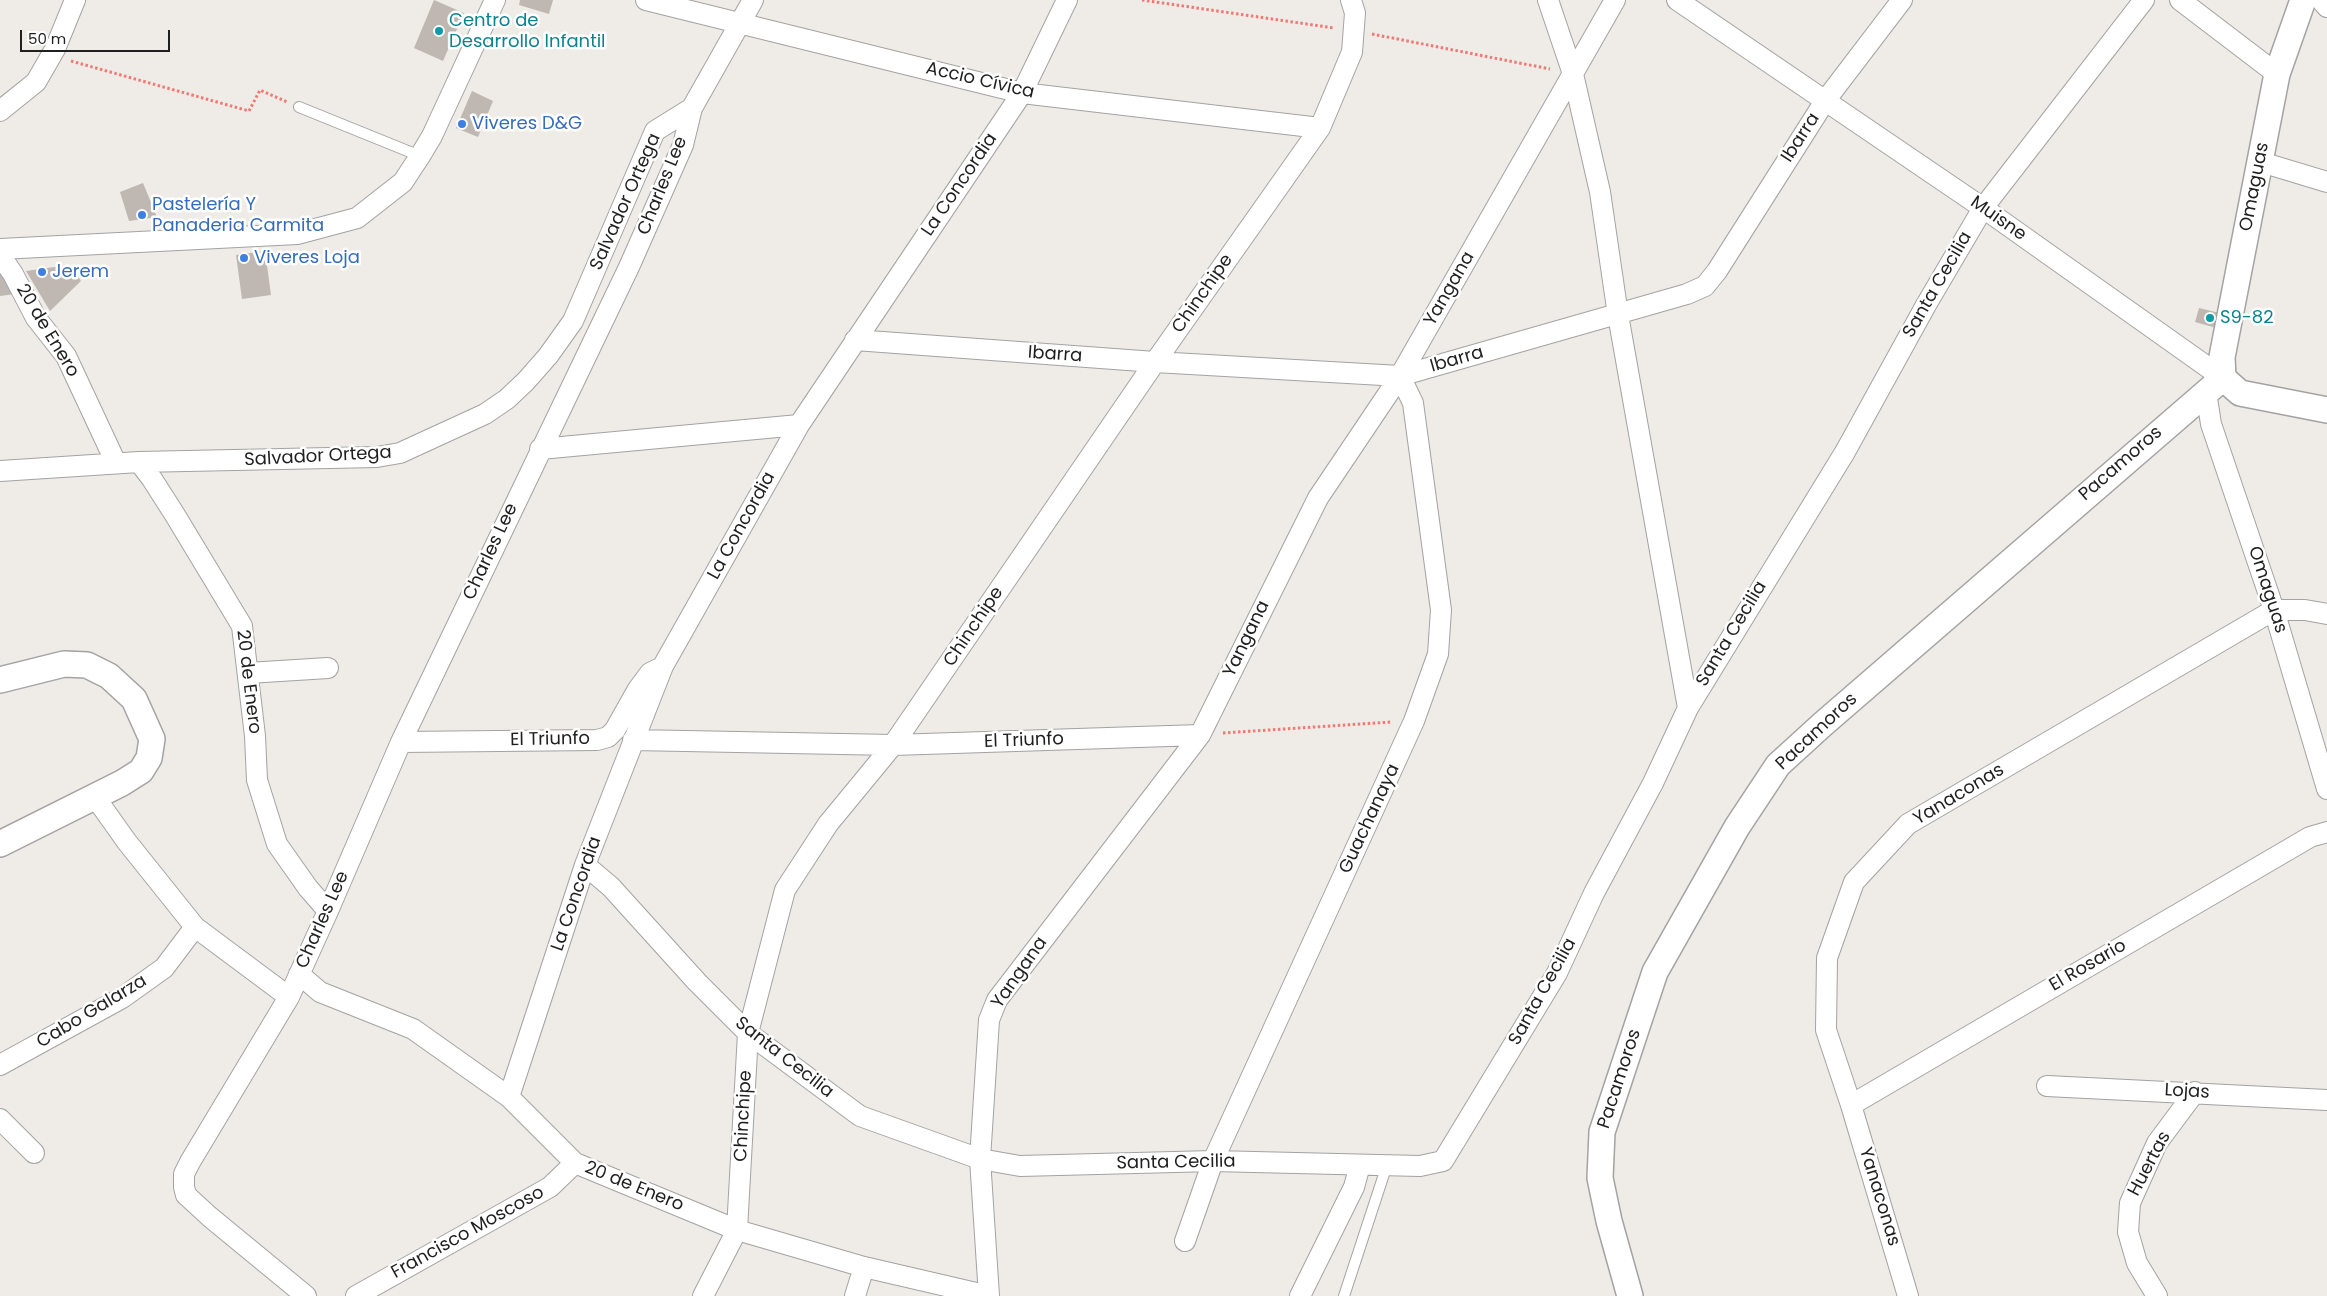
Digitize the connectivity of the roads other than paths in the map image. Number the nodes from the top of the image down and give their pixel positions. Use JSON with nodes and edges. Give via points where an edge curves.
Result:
{"nodes":[{"id":1,"x":75,"y":0,"type":"edge"},
{"id":2,"x":495,"y":0,"type":"edge"},
{"id":3,"x":646,"y":0,"type":"edge"},
{"id":4,"x":753,"y":0,"type":"edge"},
{"id":5,"x":1067,"y":0,"type":"edge"},
{"id":6,"x":1351,"y":0,"type":"edge"},
{"id":7,"x":1548,"y":0,"type":"edge"},
{"id":8,"x":1615,"y":0,"type":"edge"},
{"id":9,"x":1677,"y":0,"type":"edge"},
{"id":10,"x":1902,"y":0,"type":"edge"},
{"id":11,"x":2144,"y":0,"type":"edge"},
{"id":12,"x":2180,"y":0,"type":"edge"},
{"id":13,"x":2303,"y":0,"type":"edge"},
{"id":14,"x":2321,"y":0,"type":"edge"},
{"id":15,"x":2327,"y":7,"type":"edge"},
{"id":16,"x":741,"y":23,"type":"junction"},
{"id":17,"x":1573,"y":74,"type":"junction"},
{"id":18,"x":2277,"y":74,"type":"junction"},
{"id":19,"x":1022,"y":93,"type":"junction"},
{"id":20,"x":1825,"y":101,"type":"junction"},
{"id":21,"x":299,"y":107,"type":"road end"},
{"id":22,"x":692,"y":108,"type":"junction"},
{"id":23,"x":0,"y":111,"type":"edge"},
{"id":24,"x":1320,"y":128,"type":"junction"},
{"id":25,"x":420,"y":156,"type":"junction"},
{"id":26,"x":2260,"y":162,"type":"junction"},
{"id":27,"x":2327,"y":182,"type":"edge"},
{"id":28,"x":1982,"y":208,"type":"junction"},
{"id":29,"x":0,"y":249,"type":"edge"},
{"id":30,"x":0,"y":255,"type":"edge"},
{"id":31,"x":1618,"y":315,"type":"junction"},
{"id":32,"x":855,"y":340,"type":"junction"},
{"id":33,"x":1155,"y":362,"type":"junction"},
{"id":34,"x":1400,"y":376,"type":"junction"},
{"id":35,"x":2214,"y":385,"type":"junction"},
{"id":36,"x":2327,"y":410,"type":"edge"},
{"id":37,"x":799,"y":425,"type":"junction"},
{"id":38,"x":540,"y":449,"type":"junction"},
{"id":39,"x":139,"y":462,"type":"junction"},
{"id":40,"x":116,"y":463,"type":"junction"},
{"id":41,"x":0,"y":471,"type":"edge"},
{"id":42,"x":2274,"y":610,"type":"junction"},
{"id":43,"x":2327,"y":614,"type":"edge"},
{"id":44,"x":663,"y":666,"type":"junction"},
{"id":45,"x":328,"y":668,"type":"dead end"},
{"id":46,"x":248,"y":673,"type":"junction"},
{"id":47,"x":0,"y":680,"type":"edge"},
{"id":48,"x":1688,"y":708,"type":"junction"},
{"id":49,"x":1200,"y":735,"type":"junction"},
{"id":50,"x":633,"y":740,"type":"junction"},
{"id":51,"x":401,"y":742,"type":"junction"},
{"id":52,"x":893,"y":745,"type":"junction"},
{"id":53,"x":2327,"y":789,"type":"edge"},
{"id":54,"x":95,"y":797,"type":"junction"},
{"id":55,"x":2327,"y":832,"type":"edge"},
{"id":56,"x":0,"y":844,"type":"edge"},
{"id":57,"x":585,"y":865,"type":"junction"},
{"id":58,"x":328,"y":911,"type":"junction"},
{"id":59,"x":195,"y":927,"type":"junction"},
{"id":60,"x":299,"y":974,"type":"junction"},
{"id":61,"x":289,"y":997,"type":"junction"},
{"id":62,"x":748,"y":1034,"type":"junction"},
{"id":63,"x":0,"y":1065,"type":"edge"},
{"id":64,"x":2047,"y":1086,"type":"dead end"},
{"id":65,"x":2195,"y":1092,"type":"junction"},
{"id":66,"x":510,"y":1097,"type":"junction"},
{"id":67,"x":2327,"y":1100,"type":"edge"},
{"id":68,"x":1851,"y":1105,"type":"junction"},
{"id":69,"x":0,"y":1119,"type":"edge"},
{"id":70,"x":34,"y":1153,"type":"dead end"},
{"id":71,"x":980,"y":1159,"type":"junction"},
{"id":72,"x":1213,"y":1161,"type":"junction"},
{"id":73,"x":575,"y":1162,"type":"junction"},
{"id":74,"x":1360,"y":1165,"type":"junction"},
{"id":75,"x":1387,"y":1165,"type":"junction"},
{"id":76,"x":737,"y":1230,"type":"junction"},
{"id":77,"x":1185,"y":1241,"type":"dead end"},
{"id":78,"x":864,"y":1267,"type":"junction"},
{"id":79,"x":306,"y":1296,"type":"edge"},
{"id":80,"x":356,"y":1296,"type":"edge"},
{"id":81,"x":703,"y":1296,"type":"edge"},
{"id":82,"x":855,"y":1296,"type":"edge"},
{"id":83,"x":989,"y":1296,"type":"edge"},
{"id":84,"x":1300,"y":1296,"type":"edge"},
{"id":85,"x":1344,"y":1296,"type":"edge"},
{"id":86,"x":1630,"y":1296,"type":"edge"},
{"id":87,"x":1908,"y":1296,"type":"edge"},
{"id":88,"x":2158,"y":1296,"type":"edge"}],
"edges":[{"from":1,"to":23,"type":"street","via":[[36,82]]},
{"from":2,"to":25,"type":"street"},
{"from":3,"to":16,"type":"street","name":"Accio Cívica"},
{"from":4,"to":16,"type":"street","name":"Salvador Ortega"},
{"from":5,"to":19,"type":"street","name":"La Concordia"},
{"from":6,"to":24,"type":"street","name":"Chinchipe","via":[[1356,13],[1352,52]]},
{"from":7,"to":17,"type":"street"},
{"from":8,"to":17,"type":"street","name":"Yangana"},
{"from":9,"to":20,"type":"street","name":"Muisne"},
{"from":10,"to":20,"type":"street","name":"Ibarra"},
{"from":11,"to":28,"type":"street","name":"Santa Cecilia"},
{"from":12,"to":18,"type":"street"},
{"from":13,"to":18,"type":"street","name":"Omaguas"},
{"from":14,"to":15,"type":"street"},
{"from":16,"to":19,"type":"street","name":"Accio Cívica"},
{"from":16,"to":22,"type":"street","name":"Salvador Ortega"},
{"from":17,"to":31,"type":"street","via":[[1600,192]]},
{"from":17,"to":34,"type":"street","name":"Yangana"},
{"from":18,"to":26,"type":"street","name":"Omaguas"},
{"from":19,"to":24,"type":"street","name":"Accio Cívica"},
{"from":19,"to":32,"type":"street","name":"La Concordia"},
{"from":20,"to":28,"type":"street","name":"Muisne"},
{"from":20,"to":31,"type":"street","name":"Ibarra","via":[[1705,286]]},
{"from":21,"to":25,"type":"lane"},
{"from":22,"to":38,"type":"street","name":"Charles Lee","via":[[683,145],[629,267]]},
{"from":22,"to":39,"type":"street","name":"Salvador Ortega","via":[[655,131],[573,321],[526,381],[485,414],[400,453],[377,457]]},
{"from":24,"to":33,"type":"street","name":"Chinchipe"},
{"from":25,"to":29,"type":"street","via":[[403,182],[358,218],[297,234]]},
{"from":26,"to":27,"type":"street"},
{"from":26,"to":35,"type":"street","name":"Omaguas"},
{"from":28,"to":35,"type":"street","name":"Muisne"},
{"from":28,"to":48,"type":"street","name":"Santa Cecilia","via":[[1845,452]]},
{"from":30,"to":40,"type":"street","name":"20 de Enero","via":[[36,318],[66,356]]},
{"from":31,"to":34,"type":"street","name":"Ibarra"},
{"from":31,"to":48,"type":"street"},
{"from":32,"to":33,"type":"street","name":"Ibarra"},
{"from":32,"to":37,"type":"street","name":"La Concordia"},
{"from":33,"to":34,"type":"street","name":"Ibarra"},
{"from":33,"to":52,"type":"street","name":"Chinchipe"},
{"from":34,"to":49,"type":"street","name":"Yangana","via":[[1318,498]]},
{"from":34,"to":72,"type":"street","name":"Guachanaya","via":[[1413,403],[1441,610],[1438,654],[1414,721]]},
{"from":35,"to":36,"type":"street","name":"Muisne","via":[[2232,387],[2246,395]]},
{"from":35,"to":42,"type":"street","name":"Omaguas","via":[[2211,424]]},
{"from":35,"to":86,"type":"street","name":"Pacamoros","via":[[1822,724],[1778,765],[1737,827],[1656,972],[1602,1132],[1600,1178]]},
{"from":37,"to":38,"type":"street"},
{"from":37,"to":44,"type":"street","name":"La Concordia"},
{"from":38,"to":51,"type":"street","name":"Charles Lee"},
{"from":39,"to":40,"type":"street","name":"Salvador Ortega"},
{"from":39,"to":46,"type":"street","name":"20 de Enero","via":[[190,538],[242,626]]},
{"from":40,"to":41,"type":"street","name":"Salvador Ortega"},
{"from":42,"to":43,"type":"street"},
{"from":42,"to":53,"type":"street","name":"Omaguas"},
{"from":42,"to":68,"type":"street","name":"Yanaconas","via":[[1908,824],[1854,882],[1827,958],[1826,1030]]},
{"from":44,"to":50,"type":"street","name":"La Concordia"},
{"from":44,"to":51,"type":"street","name":"El Triunfo","via":[[650,673],[608,737],[597,740]]},
{"from":45,"to":46,"type":"street"},
{"from":46,"to":58,"type":"street","name":"20 de Enero","via":[[256,780],[277,844]]},
{"from":47,"to":54,"type":"street","via":[[64,664],[87,665],[108,676],[134,699],[152,739],[149,758],[141,771]]},
{"from":48,"to":75,"type":"street","name":"Santa Cecilia","via":[[1557,973],[1443,1161],[1420,1166]]},
{"from":49,"to":52,"type":"street","name":"El Triunfo"},
{"from":49,"to":71,"type":"street","name":"Yangana","via":[[997,1000],[989,1020]]},
{"from":50,"to":52,"type":"street","name":"El Triunfo"},
{"from":50,"to":57,"type":"street","name":"La Concordia"},
{"from":51,"to":58,"type":"street","name":"Charles Lee"},
{"from":52,"to":62,"type":"street","name":"Chinchipe","via":[[828,824],[785,890]]},
{"from":54,"to":56,"type":"street"},
{"from":54,"to":59,"type":"street"},
{"from":55,"to":68,"type":"street","name":"El Rosario","via":[[2310,837]]},
{"from":57,"to":62,"type":"street","name":"Santa Cecilia","via":[[611,887]]},
{"from":57,"to":66,"type":"street","name":"La Concordia"},
{"from":58,"to":60,"type":"street","name":"Charles Lee"},
{"from":59,"to":61,"type":"street"},
{"from":59,"to":63,"type":"street","name":"Cabo Galarza","via":[[164,968],[122,998]]},
{"from":60,"to":61,"type":"street","name":"Charles Lee"},
{"from":60,"to":66,"type":"street","name":"20 de Enero","via":[[320,992],[413,1029]]},
{"from":61,"to":79,"type":"street","name":"Charles Lee","via":[[190,1162],[184,1174],[184,1187],[186,1195],[210,1217]]},
{"from":62,"to":71,"type":"street","name":"Santa Cecilia","via":[[860,1116]]},
{"from":62,"to":76,"type":"street","name":"Chinchipe"},
{"from":64,"to":65,"type":"street","name":"Lojas"},
{"from":65,"to":67,"type":"street","name":"Lojas"},
{"from":65,"to":88,"type":"street","name":"Huertas","via":[[2157,1143],[2130,1203],[2128,1232],[2137,1263]]},
{"from":66,"to":73,"type":"street","name":"20 de Enero"},
{"from":68,"to":87,"type":"street","name":"Yanaconas"},
{"from":69,"to":70,"type":"street"},
{"from":71,"to":72,"type":"street","name":"Santa Cecilia","via":[[1020,1166]]},
{"from":71,"to":83,"type":"street","name":"Yangana"},
{"from":72,"to":74,"type":"street","name":"Santa Cecilia"},
{"from":72,"to":77,"type":"street","name":"Guachanaya"},
{"from":73,"to":76,"type":"street","name":"20 de Enero"},
{"from":73,"to":80,"type":"street","name":"Francisco Moscoso","via":[[550,1188]]},
{"from":74,"to":75,"type":"street","name":"Santa Cecilia"},
{"from":74,"to":84,"type":"street","via":[[1354,1187]]},
{"from":75,"to":85,"type":"lane"},
{"from":76,"to":78,"type":"street","name":"20 de Enero"},
{"from":76,"to":81,"type":"street","name":"Chinchipe"},
{"from":78,"to":82,"type":"street"},
{"from":78,"to":83,"type":"street","name":"20 de Enero"}]}
